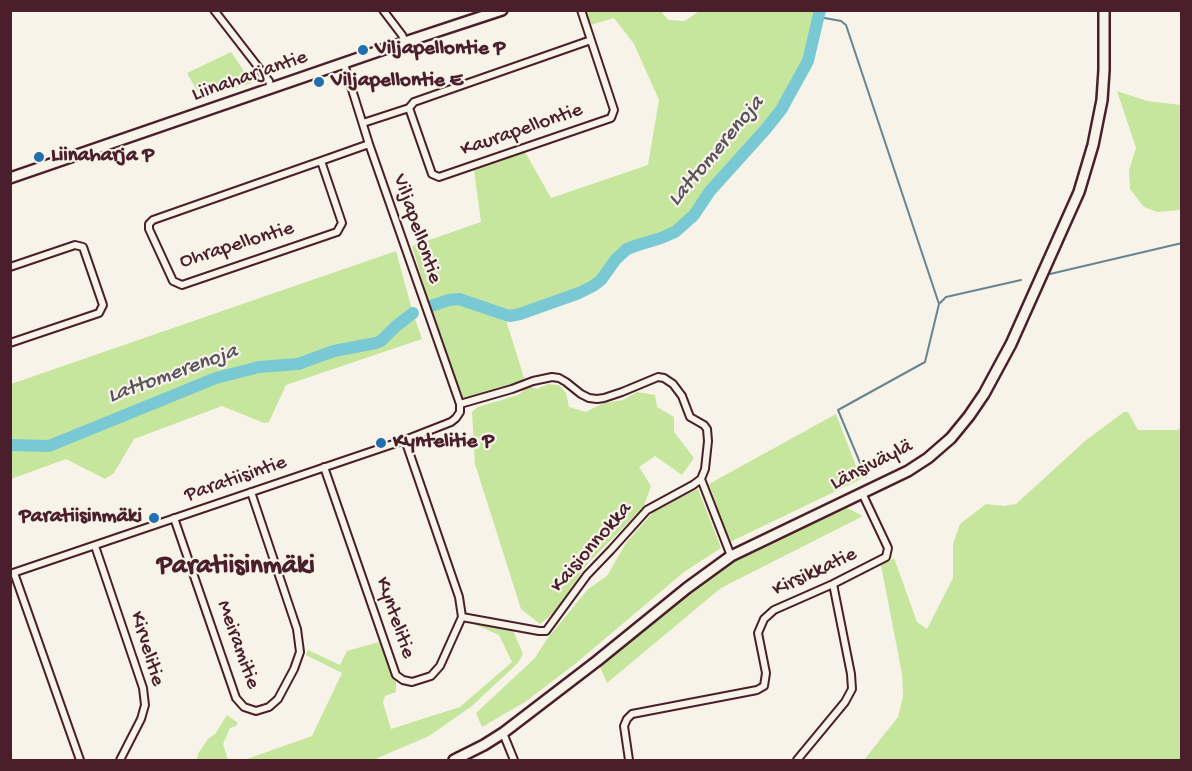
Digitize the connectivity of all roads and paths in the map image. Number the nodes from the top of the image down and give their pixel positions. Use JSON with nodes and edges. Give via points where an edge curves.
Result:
{"nodes":[{"id":1,"x":214,"y":10,"type":"edge"},
{"id":2,"x":383,"y":10,"type":"edge"},
{"id":3,"x":502,"y":10,"type":"edge"},
{"id":4,"x":581,"y":10,"type":"edge"},
{"id":5,"x":1104,"y":10,"type":"edge"},
{"id":6,"x":591,"y":40,"type":"junction"},
{"id":7,"x":405,"y":42,"type":"junction"},
{"id":8,"x":344,"y":64,"type":"junction"},
{"id":9,"x":271,"y":88,"type":"junction"},
{"id":10,"x":409,"y":108,"type":"junction"},
{"id":11,"x":363,"y":123,"type":"junction"},
{"id":12,"x":369,"y":144,"type":"junction"},
{"id":13,"x":321,"y":161,"type":"junction"},
{"id":14,"x":10,"y":178,"type":"edge"},
{"id":15,"x":10,"y":267,"type":"edge"},
{"id":16,"x":10,"y":343,"type":"edge"},
{"id":17,"x":460,"y":404,"type":"junction"},
{"id":18,"x":405,"y":440,"type":"junction"},
{"id":19,"x":324,"y":467,"type":"junction"},
{"id":20,"x":702,"y":478,"type":"junction"},
{"id":21,"x":251,"y":492,"type":"junction"},
{"id":22,"x":862,"y":493,"type":"junction"},
{"id":23,"x":174,"y":518,"type":"junction"},
{"id":24,"x":95,"y":546,"type":"junction"},
{"id":25,"x":731,"y":556,"type":"junction"},
{"id":26,"x":12,"y":573,"type":"edge"},
{"id":27,"x":833,"y":584,"type":"junction"},
{"id":28,"x":462,"y":617,"type":"junction"},
{"id":29,"x":503,"y":733,"type":"junction"},
{"id":30,"x":80,"y":760,"type":"edge"},
{"id":31,"x":120,"y":760,"type":"edge"},
{"id":32,"x":454,"y":760,"type":"edge"},
{"id":33,"x":514,"y":760,"type":"edge"},
{"id":34,"x":629,"y":760,"type":"edge"},
{"id":35,"x":797,"y":760,"type":"edge"}],
"edges":[{"from":1,"to":9,"type":"street"},
{"from":2,"to":7,"type":"street"},
{"from":3,"to":7,"type":"main road","name":"Liinaharjantie"},
{"from":4,"to":6,"type":"street","name":"Kaurapellontie"},
{"from":5,"to":22,"type":"main road","name":"Länsiväylä","via":[[1102,100],[1088,165],[1011,344],[984,394],[951,438],[920,464]]},
{"from":6,"to":10,"type":"street","via":[[414,102]]},
{"from":6,"to":10,"type":"street","name":"Kaurapellontie","via":[[614,110],[611,118],[439,177],[432,174]]},
{"from":7,"to":8,"type":"main road","name":"Liinaharjantie"},
{"from":8,"to":9,"type":"main road","name":"Liinaharjantie"},
{"from":8,"to":11,"type":"street","name":"Viljapellontie"},
{"from":9,"to":14,"type":"main road","name":"Liinaharjantie"},
{"from":10,"to":11,"type":"street"},
{"from":11,"to":12,"type":"street","name":"Viljapellontie"},
{"from":12,"to":13,"type":"street","name":"Ohrapellontie"},
{"from":12,"to":17,"type":"street","name":"Viljapellontie"},
{"from":13,"to":13,"type":"street","name":"Ohrapellontie","via":[[153,220],[149,229],[173,281],[182,285],[337,231],[342,223]]},
{"from":15,"to":16,"type":"street","via":[[75,245],[83,247],[103,305],[99,313]]},
{"from":17,"to":18,"type":"street","name":"Paratiisintie","via":[[460,412],[451,422]]},
{"from":17,"to":20,"type":"street","via":[[552,377],[588,398],[597,399],[664,378],[682,396],[690,417],[707,429]]},
{"from":18,"to":19,"type":"street","name":"Paratiisintie"},
{"from":18,"to":28,"type":"street","via":[[459,597]]},
{"from":19,"to":21,"type":"street","name":"Paratiisintie"},
{"from":19,"to":28,"type":"street","name":"Kyntelitie","via":[[396,675],[412,682],[431,676],[440,666]]},
{"from":20,"to":25,"type":"street"},
{"from":20,"to":28,"type":"street","name":"Kaisionnokka","via":[[647,510],[587,574],[546,631]]},
{"from":21,"to":23,"type":"street","name":"Paratiisintie"},
{"from":21,"to":23,"type":"street","name":"Meiramitie","via":[[297,629],[300,652],[278,699],[269,707],[256,711],[244,708],[236,698]]},
{"from":22,"to":25,"type":"main road","name":"Länsiväylä"},
{"from":22,"to":27,"type":"street","name":"Kirsikkatie","via":[[888,548],[886,557]]},
{"from":23,"to":24,"type":"street","name":"Paratiisintie"},
{"from":24,"to":26,"type":"street","name":"Paratiisintie"},
{"from":24,"to":31,"type":"street","name":"Kirvelitie","via":[[143,688],[145,705]]},
{"from":25,"to":29,"type":"main road","name":"Länsiväylä"},
{"from":26,"to":30,"type":"street"},
{"from":27,"to":34,"type":"street","name":"Kirsikkatie","via":[[774,610],[764,619],[758,633],[766,673],[764,686],[632,714],[624,726]]},
{"from":27,"to":35,"type":"street","via":[[852,689]]},
{"from":29,"to":32,"type":"main road","name":"Länsiväylä"},
{"from":29,"to":33,"type":"street"}]}
